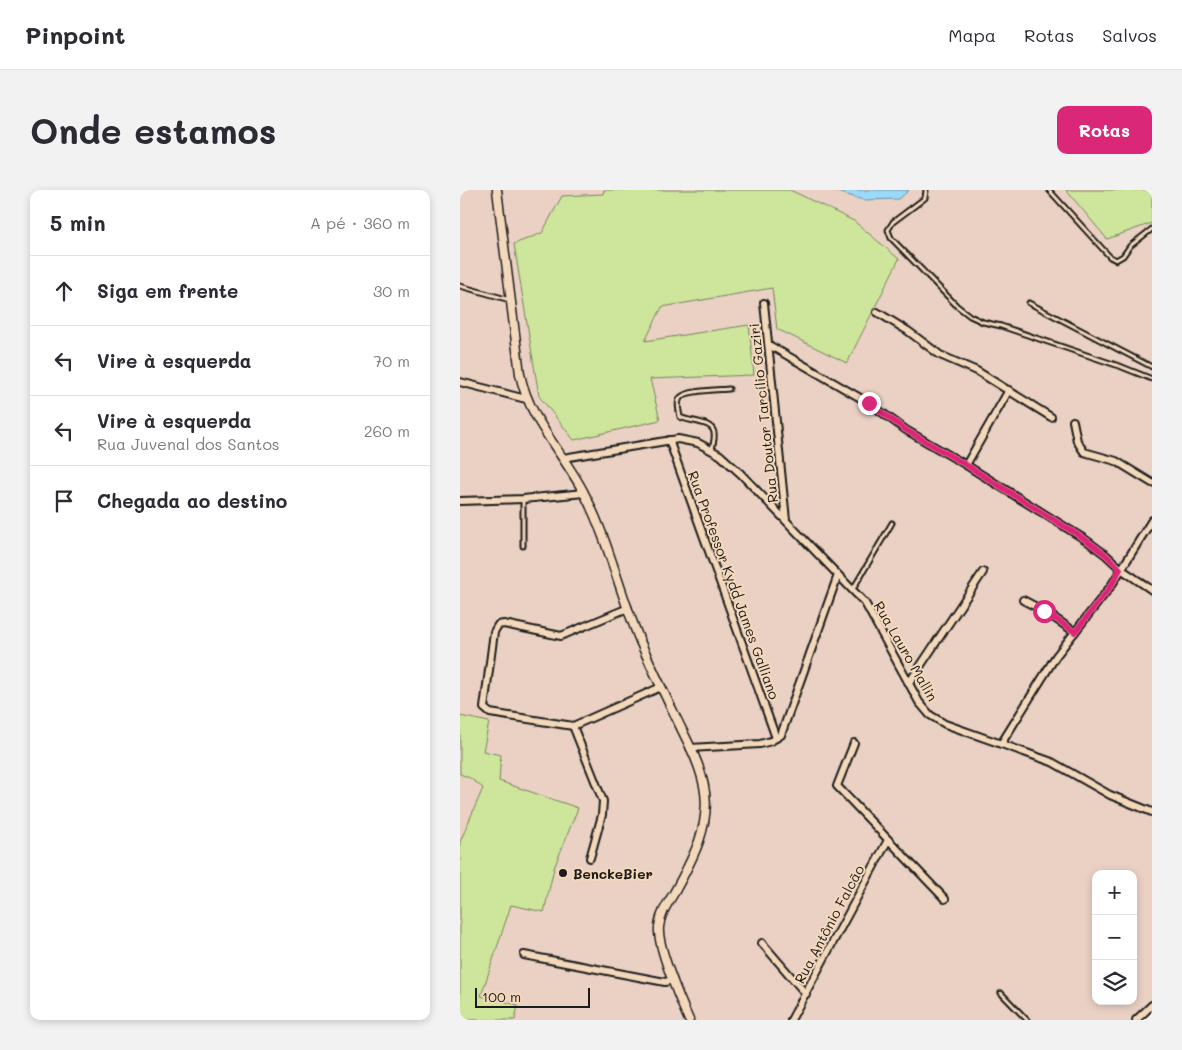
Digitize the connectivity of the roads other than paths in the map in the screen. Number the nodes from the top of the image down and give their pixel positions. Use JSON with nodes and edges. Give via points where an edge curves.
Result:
{"nodes":[{"id":1,"x":497,"y":190,"type":"edge"},
{"id":2,"x":926,"y":190,"type":"edge"},
{"id":3,"x":1049,"y":190,"type":"edge"},
{"id":4,"x":1152,"y":229,"type":"edge"},
{"id":5,"x":460,"y":286,"type":"edge"},
{"id":6,"x":510,"y":300,"type":"junction"},
{"id":7,"x":764,"y":303,"type":"dead end"},
{"id":8,"x":1029,"y":303,"type":"dead end"},
{"id":9,"x":876,"y":312,"type":"dead end"},
{"id":10,"x":769,"y":345,"type":"junction"},
{"id":11,"x":1152,"y":367,"type":"edge"},
{"id":12,"x":1152,"y":379,"type":"edge"},
{"id":13,"x":460,"y":382,"type":"edge"},
{"id":14,"x":730,"y":388,"type":"dead end"},
{"id":15,"x":1009,"y":390,"type":"junction"},
{"id":16,"x":526,"y":399,"type":"junction"},
{"id":17,"x":1051,"y":417,"type":"dead end"},
{"id":18,"x":1073,"y":421,"type":"dead end"},
{"id":19,"x":669,"y":440,"type":"junction"},
{"id":20,"x":712,"y":450,"type":"junction"},
{"id":21,"x":563,"y":458,"type":"junction"},
{"id":22,"x":966,"y":465,"type":"junction"},
{"id":23,"x":1152,"y":484,"type":"edge"},
{"id":24,"x":584,"y":493,"type":"junction"},
{"id":25,"x":524,"y":499,"type":"junction"},
{"id":26,"x":460,"y":501,"type":"edge"},
{"id":27,"x":786,"y":520,"type":"junction"},
{"id":28,"x":1152,"y":520,"type":"edge"},
{"id":29,"x":892,"y":523,"type":"dead end"},
{"id":30,"x":523,"y":546,"type":"dead end"},
{"id":31,"x":1120,"y":569,"type":"junction"},
{"id":32,"x":984,"y":572,"type":"dead end"},
{"id":33,"x":838,"y":575,"type":"junction"},
{"id":34,"x":853,"y":590,"type":"junction"},
{"id":35,"x":1152,"y":590,"type":"edge"},
{"id":36,"x":1023,"y":600,"type":"dead end"},
{"id":37,"x":628,"y":608,"type":"junction"},
{"id":38,"x":1075,"y":632,"type":"junction"},
{"id":39,"x":909,"y":683,"type":"junction"},
{"id":40,"x":661,"y":687,"type":"junction"},
{"id":41,"x":573,"y":726,"type":"junction"},
{"id":42,"x":776,"y":738,"type":"junction"},
{"id":43,"x":854,"y":743,"type":"dead end"},
{"id":44,"x":1002,"y":744,"type":"junction"},
{"id":45,"x":690,"y":748,"type":"junction"},
{"id":46,"x":1152,"y":812,"type":"edge"},
{"id":47,"x":888,"y":840,"type":"junction"},
{"id":48,"x":590,"y":858,"type":"dead end"},
{"id":49,"x":945,"y":899,"type":"dead end"},
{"id":50,"x":762,"y":943,"type":"dead end"},
{"id":51,"x":524,"y":955,"type":"dead end"},
{"id":52,"x":673,"y":980,"type":"junction"},
{"id":53,"x":1002,"y":993,"type":"dead end"},
{"id":54,"x":806,"y":994,"type":"junction"},
{"id":55,"x":1152,"y":1005,"type":"edge"},
{"id":56,"x":689,"y":1020,"type":"edge"},
{"id":57,"x":791,"y":1020,"type":"edge"},
{"id":58,"x":1027,"y":1020,"type":"edge"},
{"id":59,"x":1136,"y":1020,"type":"edge"}],
"edges":[{"from":1,"to":6,"type":"street"},
{"from":2,"to":12,"type":"lane","via":[[925,198],[893,222],[888,230],[891,238],[964,311],[983,322]]},
{"from":3,"to":4,"type":"lane","via":[[1116,260]]},
{"from":5,"to":6,"type":"lane"},
{"from":6,"to":16,"type":"street"},
{"from":7,"to":10,"type":"street","name":"Rua Doutor Tarcílio Gaziri"},
{"from":8,"to":11,"type":"lane"},
{"from":9,"to":15,"type":"street","via":[[940,355]]},
{"from":10,"to":22,"type":"street"},
{"from":10,"to":27,"type":"street","name":"Rua Doutor Tarcílio Gaziri"},
{"from":13,"to":16,"type":"street"},
{"from":14,"to":20,"type":"lane","via":[[689,393],[681,396],[678,402],[680,417],[712,428]]},
{"from":15,"to":17,"type":"street"},
{"from":15,"to":22,"type":"street"},
{"from":16,"to":21,"type":"street"},
{"from":18,"to":23,"type":"street","via":[[1077,441],[1084,452],[1116,461]]},
{"from":19,"to":20,"type":"street","name":"Rua Lauro Mallin","via":[[688,440]]},
{"from":19,"to":21,"type":"street","name":"Rua Lauro Mallin"},
{"from":19,"to":42,"type":"street","name":"Rua Professor Kydd James Galliano"},
{"from":20,"to":27,"type":"street","name":"Rua Lauro Mallin"},
{"from":21,"to":24,"type":"street"},
{"from":22,"to":31,"type":"street","via":[[1086,540]]},
{"from":24,"to":25,"type":"street"},
{"from":24,"to":37,"type":"street","via":[[608,548]]},
{"from":25,"to":26,"type":"street"},
{"from":25,"to":30,"type":"lane"},
{"from":27,"to":33,"type":"street","name":"Rua Lauro Mallin"},
{"from":28,"to":31,"type":"street"},
{"from":29,"to":34,"type":"lane"},
{"from":31,"to":35,"type":"street"},
{"from":31,"to":38,"type":"street","via":[[1111,586]]},
{"from":32,"to":39,"type":"street"},
{"from":33,"to":34,"type":"street","name":"Rua Lauro Mallin"},
{"from":33,"to":42,"type":"street","via":[[783,730]]},
{"from":34,"to":39,"type":"street","name":"Rua Lauro Mallin","via":[[868,609]]},
{"from":36,"to":38,"type":"street"},
{"from":37,"to":40,"type":"street"},
{"from":37,"to":41,"type":"street","via":[[561,636],[504,624],[496,628],[485,710]]},
{"from":38,"to":44,"type":"street","via":[[1056,656]]},
{"from":39,"to":44,"type":"street","name":"Rua Lauro Mallin","via":[[924,709],[936,720]]},
{"from":40,"to":41,"type":"street"},
{"from":40,"to":45,"type":"street"},
{"from":41,"to":48,"type":"street","via":[[603,801]]},
{"from":42,"to":45,"type":"street","via":[[760,744]]},
{"from":43,"to":47,"type":"street","via":[[837,786]]},
{"from":44,"to":46,"type":"street","name":"Rua Lauro Mallin","via":[[1059,765],[1110,795]]},
{"from":45,"to":52,"type":"street","via":[[705,787],[706,811],[696,850],[660,920],[659,935]]},
{"from":47,"to":49,"type":"street"},
{"from":47,"to":54,"type":"street","name":"Rua Antônio Falcão"},
{"from":50,"to":54,"type":"street"},
{"from":51,"to":52,"type":"street","via":[[665,982]]},
{"from":52,"to":56,"type":"street"},
{"from":53,"to":58,"type":"lane"},
{"from":54,"to":57,"type":"street","name":"Rua Antônio Falcão"},
{"from":55,"to":59,"type":"street"}]}
